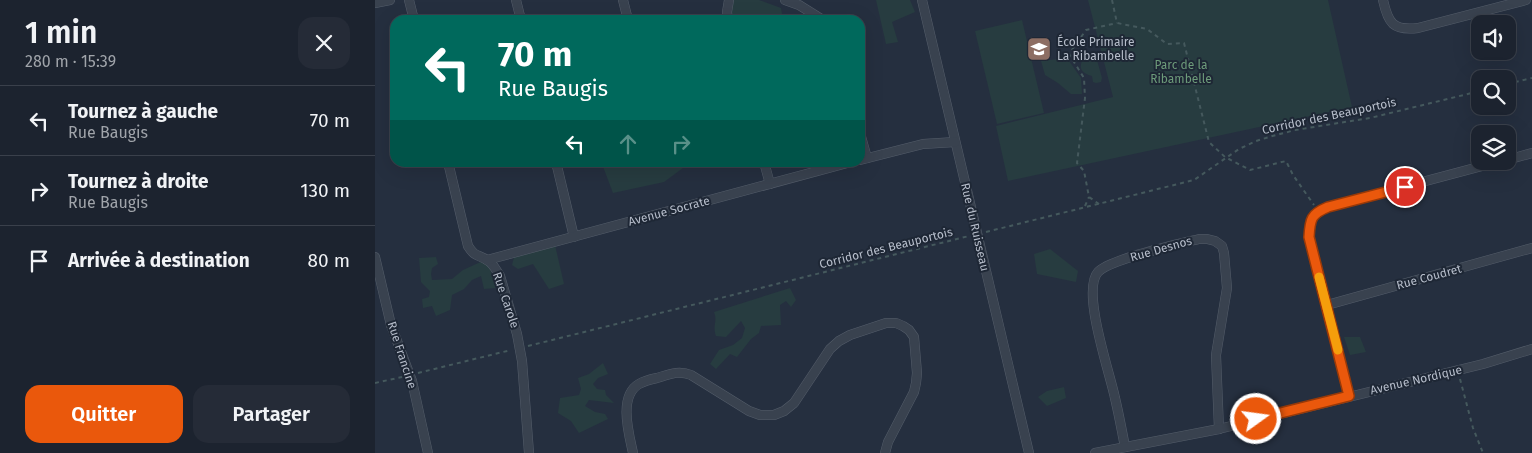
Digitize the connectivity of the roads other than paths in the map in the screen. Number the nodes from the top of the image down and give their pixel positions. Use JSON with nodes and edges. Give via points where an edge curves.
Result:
{"nodes":[{"id":1,"x":390,"y":0,"type":"edge"},
{"id":2,"x":409,"y":0,"type":"edge"},
{"id":3,"x":516,"y":0,"type":"edge"},
{"id":4,"x":623,"y":0,"type":"edge"},
{"id":5,"x":729,"y":0,"type":"edge"},
{"id":6,"x":785,"y":0,"type":"edge"},
{"id":7,"x":921,"y":0,"type":"edge"},
{"id":8,"x":1383,"y":0,"type":"edge"},
{"id":9,"x":1526,"y":0,"type":"edge"},
{"id":10,"x":375,"y":3,"type":"edge"},
{"id":11,"x":413,"y":15,"type":"edge"},
{"id":12,"x":520,"y":15,"type":"edge"},
{"id":13,"x":627,"y":15,"type":"edge"},
{"id":14,"x":727,"y":15,"type":"edge"},
{"id":15,"x":815,"y":15,"type":"edge"},
{"id":16,"x":955,"y":142,"type":"junction"},
{"id":17,"x":1532,"y":153,"type":"edge"},
{"id":18,"x":1516,"y":157,"type":"edge"},
{"id":19,"x":865,"y":158,"type":"edge"},
{"id":20,"x":449,"y":167,"type":"edge"},
{"id":21,"x":557,"y":167,"type":"edge"},
{"id":22,"x":765,"y":167,"type":"edge"},
{"id":23,"x":833,"y":167,"type":"edge"},
{"id":24,"x":1471,"y":169,"type":"edge"},
{"id":25,"x":770,"y":184,"type":"junction"},
{"id":26,"x":574,"y":237,"type":"junction"},
{"id":27,"x":1532,"y":248,"type":"edge"},
{"id":28,"x":375,"y":257,"type":"edge"},
{"id":29,"x":487,"y":260,"type":"junction"},
{"id":30,"x":1327,"y":305,"type":"junction"},
{"id":31,"x":1532,"y":349,"type":"edge"},
{"id":32,"x":1349,"y":396,"type":"junction"},
{"id":33,"x":1219,"y":429,"type":"junction"},
{"id":34,"x":1125,"y":447,"type":"junction"},
{"id":35,"x":428,"y":453,"type":"edge"},
{"id":36,"x":527,"y":453,"type":"edge"},
{"id":37,"x":633,"y":453,"type":"edge"},
{"id":38,"x":885,"y":453,"type":"edge"},
{"id":39,"x":1029,"y":453,"type":"edge"},
{"id":40,"x":1095,"y":453,"type":"edge"}],
"edges":[{"from":1,"to":10,"type":"street"},
{"from":2,"to":11,"type":"street"},
{"from":3,"to":12,"type":"street"},
{"from":4,"to":13,"type":"street"},
{"from":5,"to":14,"type":"street"},
{"from":6,"to":15,"type":"street"},
{"from":7,"to":16,"type":"street","name":"Rue du Ruisseau"},
{"from":8,"to":9,"type":"street","via":[[1392,23],[1411,29]]},
{"from":16,"to":19,"type":"street","via":[[923,144]]},
{"from":16,"to":39,"type":"street","name":"Rue du Ruisseau"},
{"from":17,"to":18,"type":"street"},
{"from":20,"to":29,"type":"street","name":"Rue Carole","via":[[468,246],[473,253]]},
{"from":21,"to":26,"type":"street"},
{"from":22,"to":25,"type":"street"},
{"from":23,"to":25,"type":"street","name":"Avenue Socrate"},
{"from":24,"to":30,"type":"street","via":[[1317,212],[1309,225],[1309,237]]},
{"from":25,"to":26,"type":"street","name":"Avenue Socrate"},
{"from":26,"to":29,"type":"street","name":"Avenue Socrate"},
{"from":27,"to":30,"type":"street","name":"Rue Coudret"},
{"from":28,"to":35,"type":"street","name":"Rue Francine","via":[[391,325],[410,375]]},
{"from":29,"to":36,"type":"street","name":"Rue Carole","via":[[500,276],[520,348]]},
{"from":30,"to":32,"type":"street"},
{"from":31,"to":32,"type":"street","name":"Avenue Nordique"},
{"from":32,"to":33,"type":"street","name":"Avenue Nordique"},
{"from":33,"to":34,"type":"street","name":"Avenue Nordique"},
{"from":33,"to":34,"type":"street","name":"Rue Desnos","via":[[1215,355],[1227,288],[1224,253],[1222,246],[1215,242],[1199,239],[1113,263],[1098,272],[1093,280],[1095,318]]},
{"from":34,"to":40,"type":"street","name":"Avenue Nordique"},
{"from":37,"to":38,"type":"street","via":[[626,413],[632,390],[639,383],[683,372],[749,411],[774,415],[785,412],[794,403],[830,349],[839,341],[886,323],[903,326],[914,337],[917,373],[914,392]]}]}
